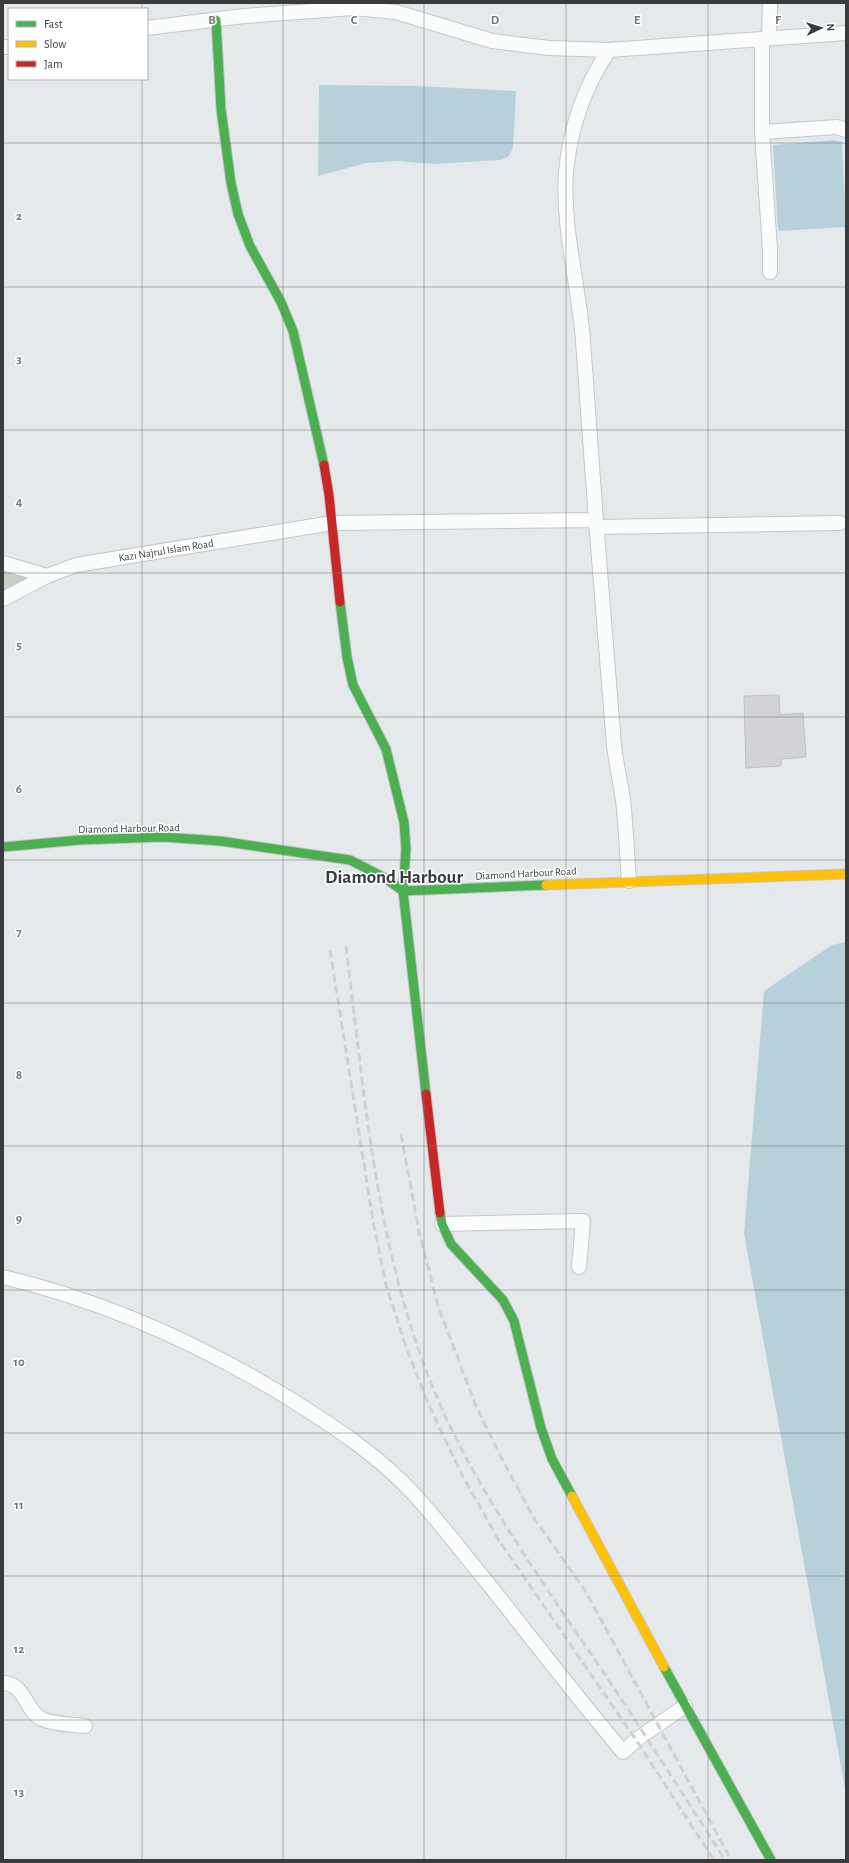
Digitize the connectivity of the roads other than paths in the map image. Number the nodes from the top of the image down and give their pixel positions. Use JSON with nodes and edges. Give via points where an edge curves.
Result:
{"nodes":[{"id":1,"x":770,"y":3,"type":"edge"},
{"id":2,"x":216,"y":20,"type":"junction"},
{"id":3,"x":148,"y":28,"type":"edge"},
{"id":4,"x":846,"y":33,"type":"edge"},
{"id":5,"x":766,"y":39,"type":"junction"},
{"id":6,"x":609,"y":50,"type":"junction"},
{"id":7,"x":846,"y":130,"type":"edge"},
{"id":8,"x":762,"y":132,"type":"junction"},
{"id":9,"x":770,"y":272,"type":"dead end"},
{"id":10,"x":332,"y":523,"type":"junction"},
{"id":11,"x":840,"y":523,"type":"dead end"},
{"id":12,"x":596,"y":524,"type":"junction"},
{"id":13,"x":3,"y":563,"type":"edge"},
{"id":14,"x":46,"y":576,"type":"junction"},
{"id":15,"x":3,"y":598,"type":"edge"},
{"id":16,"x":3,"y":847,"type":"edge"},
{"id":17,"x":846,"y":874,"type":"edge"},
{"id":18,"x":629,"y":881,"type":"junction"},
{"id":19,"x":403,"y":892,"type":"junction"},
{"id":20,"x":442,"y":1224,"type":"junction"},
{"id":21,"x":579,"y":1267,"type":"dead end"},
{"id":22,"x":3,"y":1277,"type":"edge"},
{"id":23,"x":3,"y":1683,"type":"edge"},
{"id":24,"x":684,"y":1706,"type":"junction"},
{"id":25,"x":85,"y":1726,"type":"dead end"},
{"id":26,"x":771,"y":1860,"type":"edge"}],
"edges":[{"from":1,"to":5,"type":"street"},
{"from":2,"to":3,"type":"street"},
{"from":2,"to":6,"type":"street","via":[[353,8],[396,12],[492,41],[549,48]]},
{"from":2,"to":10,"type":"main road","via":[[220,109],[238,214],[250,246],[281,302],[293,331],[321,450]]},
{"from":4,"to":5,"type":"street"},
{"from":5,"to":6,"type":"street"},
{"from":5,"to":8,"type":"street"},
{"from":6,"to":12,"type":"street","via":[[587,89],[573,131],[566,173],[567,211],[581,313]]},
{"from":7,"to":8,"type":"street","via":[[837,127]]},
{"from":8,"to":9,"type":"street"},
{"from":10,"to":12,"type":"street","name":"Kazi Najrul Islam Road"},
{"from":10,"to":14,"type":"street","name":"Kazi Najrul Islam Road","via":[[76,565]]},
{"from":10,"to":19,"type":"main road","via":[[341,616],[352,678],[366,713],[386,749],[404,822],[406,861]]},
{"from":11,"to":12,"type":"street","name":"Kazi Najrul Islam Road"},
{"from":12,"to":18,"type":"street","via":[[613,737],[623,800]]},
{"from":13,"to":14,"type":"street"},
{"from":14,"to":15,"type":"street","name":"Kazi Najrul Islam Road"},
{"from":16,"to":19,"type":"main road","name":"Diamond Harbour Road","via":[[80,840],[162,837],[220,841],[350,860],[385,878]]},
{"from":17,"to":18,"type":"main road","name":"Diamond Harbour Road"},
{"from":18,"to":19,"type":"main road","name":"Diamond Harbour Road"},
{"from":19,"to":20,"type":"main road"},
{"from":20,"to":21,"type":"street","via":[[583,1221]]},
{"from":20,"to":24,"type":"main road","via":[[452,1244],[503,1300],[514,1320],[541,1428],[552,1459]]},
{"from":22,"to":24,"type":"street","via":[[105,1308],[152,1326],[234,1366],[328,1422],[378,1460],[437,1520],[623,1752]]},
{"from":23,"to":25,"type":"street","via":[[17,1687],[33,1712],[42,1719]]},
{"from":24,"to":26,"type":"main road"}]}
